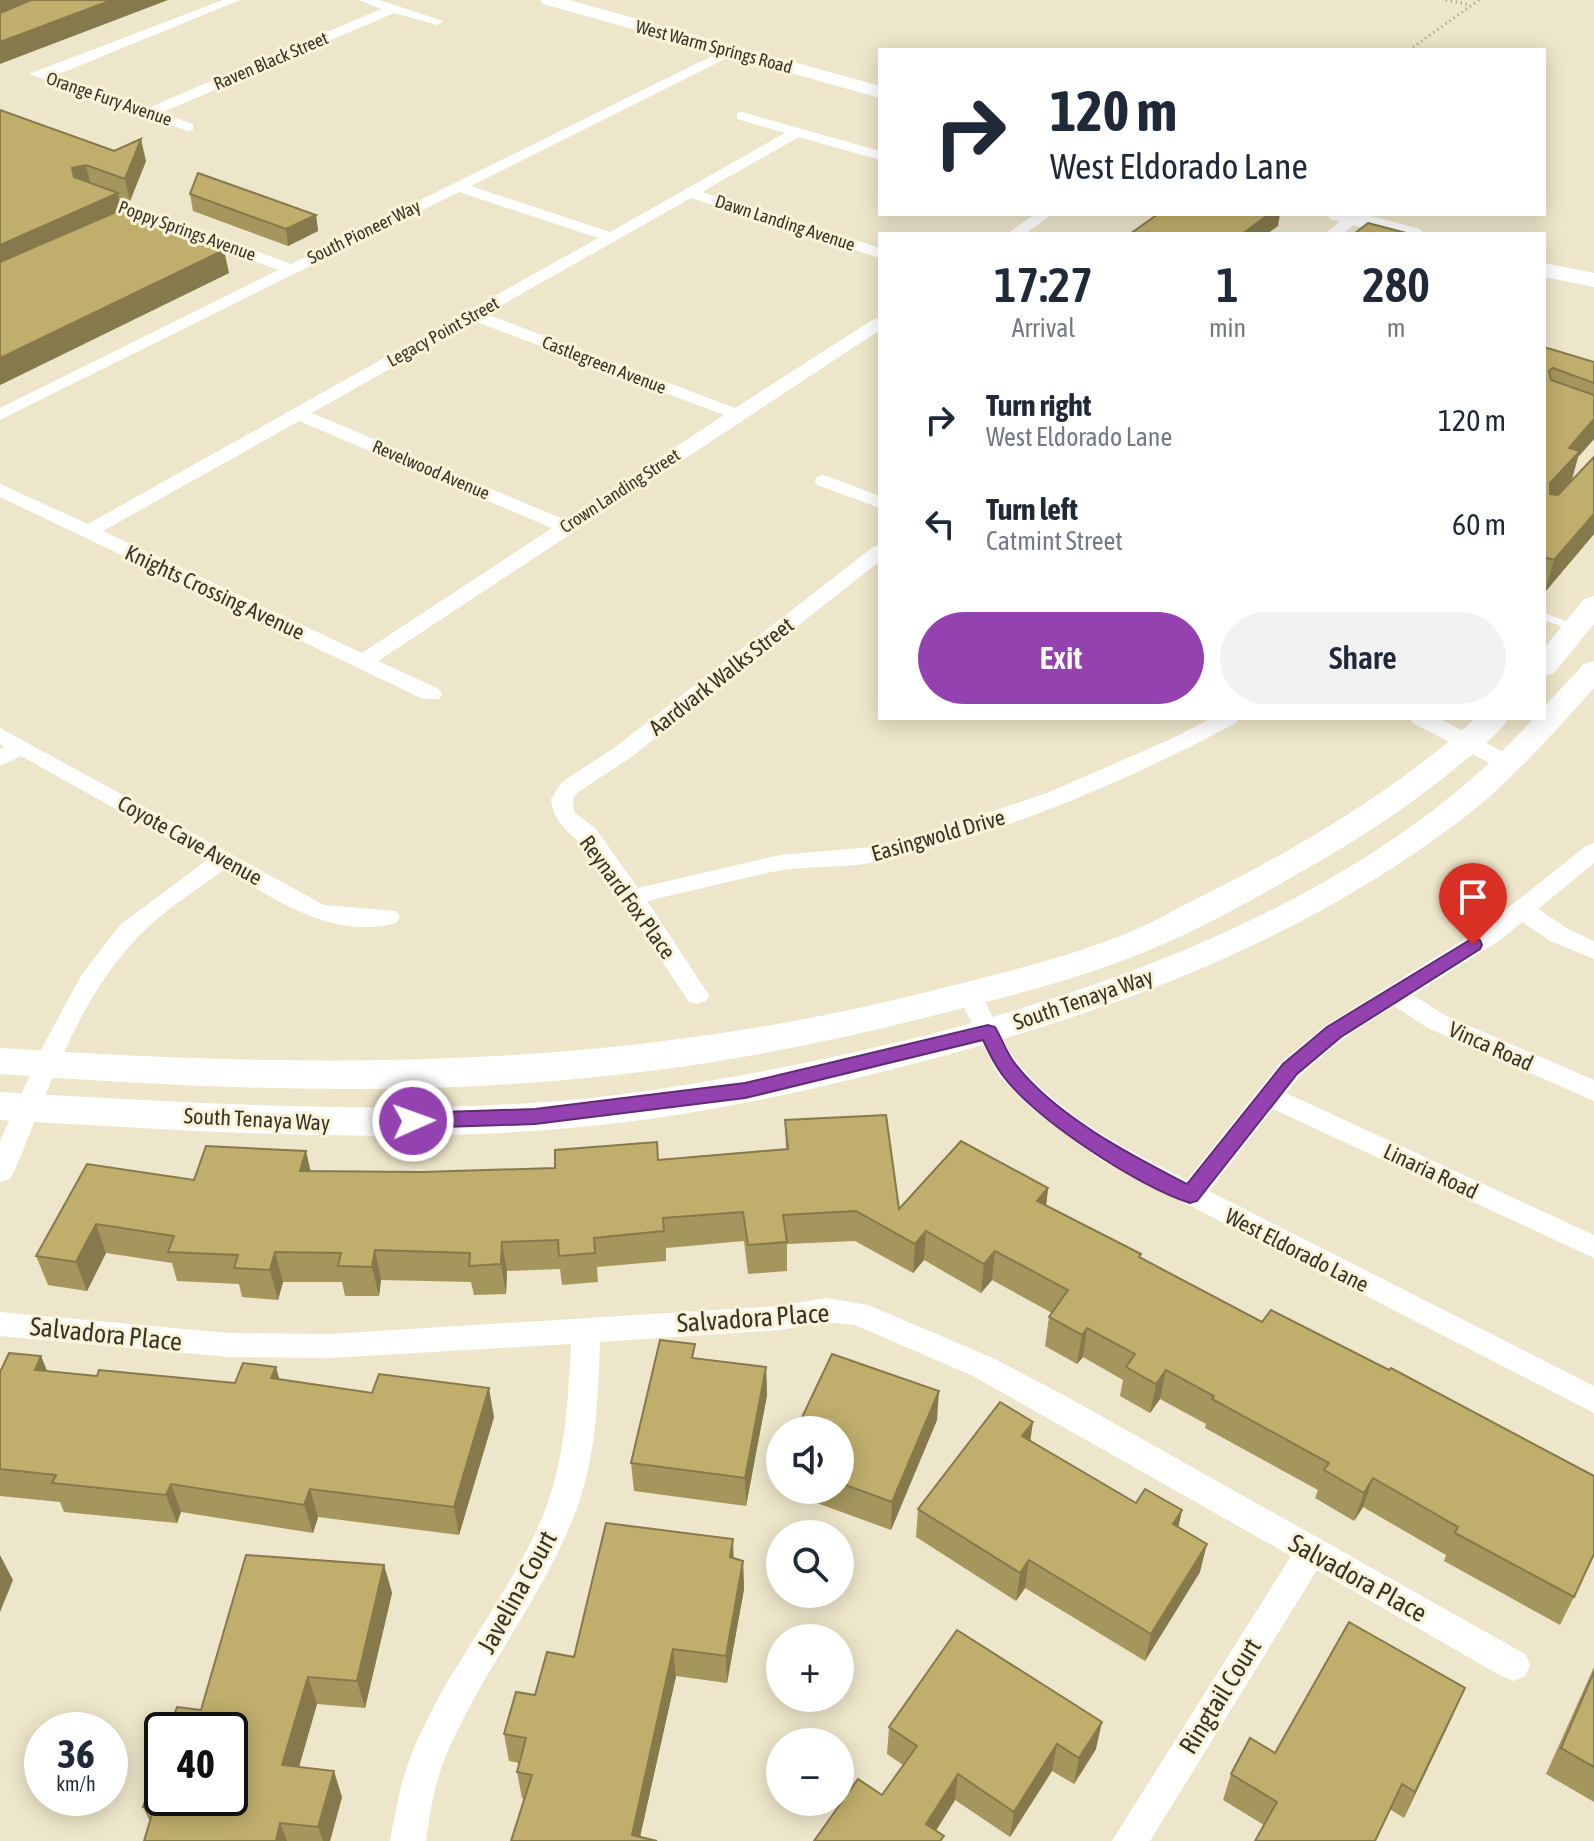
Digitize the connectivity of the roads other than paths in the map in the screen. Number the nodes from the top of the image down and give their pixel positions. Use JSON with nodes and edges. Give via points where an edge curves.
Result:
{"nodes":[{"id":1,"x":234,"y":0,"type":"edge"},
{"id":2,"x":365,"y":0,"type":"edge"},
{"id":3,"x":549,"y":0,"type":"edge"},
{"id":4,"x":394,"y":8,"type":"junction"},
{"id":5,"x":437,"y":21,"type":"dead end"},
{"id":6,"x":730,"y":51,"type":"junction"},
{"id":7,"x":878,"y":91,"type":"edge"},
{"id":8,"x":149,"y":113,"type":"junction"},
{"id":9,"x":742,"y":116,"type":"dead end"},
{"id":10,"x":188,"y":127,"type":"dead end"},
{"id":11,"x":798,"y":132,"type":"junction"},
{"id":12,"x":878,"y":155,"type":"edge"},
{"id":13,"x":457,"y":186,"type":"junction"},
{"id":14,"x":85,"y":193,"type":"edge"},
{"id":15,"x":690,"y":193,"type":"junction"},
{"id":16,"x":145,"y":215,"type":"junction"},
{"id":17,"x":1042,"y":216,"type":"edge"},
{"id":18,"x":1346,"y":216,"type":"edge"},
{"id":19,"x":116,"y":228,"type":"edge"},
{"id":20,"x":1018,"y":232,"type":"edge"},
{"id":21,"x":1405,"y":232,"type":"edge"},
{"id":22,"x":610,"y":237,"type":"junction"},
{"id":23,"x":878,"y":252,"type":"edge"},
{"id":24,"x":290,"y":269,"type":"junction"},
{"id":25,"x":1554,"y":272,"type":"edge"},
{"id":26,"x":1594,"y":280,"type":"edge"},
{"id":27,"x":1594,"y":289,"type":"edge"},
{"id":28,"x":473,"y":315,"type":"junction"},
{"id":29,"x":878,"y":324,"type":"edge"},
{"id":30,"x":298,"y":414,"type":"junction"},
{"id":31,"x":736,"y":414,"type":"junction"},
{"id":32,"x":0,"y":415,"type":"edge"},
{"id":33,"x":824,"y":481,"type":"dead end"},
{"id":34,"x":0,"y":490,"type":"edge"},
{"id":35,"x":878,"y":501,"type":"edge"},
{"id":36,"x":565,"y":527,"type":"junction"},
{"id":37,"x":88,"y":532,"type":"junction"},
{"id":38,"x":878,"y":553,"type":"edge"},
{"id":39,"x":1594,"y":605,"type":"edge"},
{"id":40,"x":1546,"y":617,"type":"edge"},
{"id":41,"x":1575,"y":628,"type":"junction"},
{"id":42,"x":363,"y":662,"type":"junction"},
{"id":43,"x":1546,"y":664,"type":"edge"},
{"id":44,"x":1594,"y":670,"type":"edge"},
{"id":45,"x":431,"y":694,"type":"dead end"},
{"id":46,"x":1224,"y":720,"type":"edge"},
{"id":47,"x":1425,"y":720,"type":"edge"},
{"id":48,"x":1492,"y":720,"type":"edge"},
{"id":49,"x":10,"y":740,"type":"edge"},
{"id":50,"x":1468,"y":742,"type":"junction"},
{"id":51,"x":0,"y":759,"type":"edge"},
{"id":52,"x":1509,"y":764,"type":"junction"},
{"id":53,"x":562,"y":799,"type":"joint"},
{"id":54,"x":1594,"y":851,"type":"edge"},
{"id":55,"x":223,"y":859,"type":"junction"},
{"id":56,"x":632,"y":897,"type":"junction"},
{"id":57,"x":1522,"y":910,"type":"junction"},
{"id":58,"x":388,"y":917,"type":"dead end"},
{"id":59,"x":1594,"y":951,"type":"edge"},
{"id":60,"x":969,"y":994,"type":"junction"},
{"id":61,"x":1393,"y":994,"type":"junction"},
{"id":62,"x":697,"y":995,"type":"dead end"},
{"id":63,"x":988,"y":1032,"type":"junction"},
{"id":64,"x":0,"y":1061,"type":"edge"},
{"id":65,"x":30,"y":1090,"type":"edge"},
{"id":66,"x":1594,"y":1091,"type":"edge"},
{"id":67,"x":1268,"y":1096,"type":"junction"},
{"id":68,"x":0,"y":1172,"type":"edge"},
{"id":69,"x":1190,"y":1195,"type":"junction"},
{"id":70,"x":1594,"y":1247,"type":"edge"},
{"id":71,"x":0,"y":1324,"type":"edge"},
{"id":72,"x":586,"y":1331,"type":"junction"},
{"id":73,"x":1594,"y":1400,"type":"edge"},
{"id":74,"x":1311,"y":1552,"type":"junction"},
{"id":75,"x":1513,"y":1665,"type":"dead end"},
{"id":76,"x":408,"y":1841,"type":"edge"},
{"id":77,"x":1130,"y":1841,"type":"edge"}],
"edges":[{"from":1,"to":8,"type":"street","name":"Orange Fury Avenue","via":[[36,74]]},
{"from":2,"to":4,"type":"street"},
{"from":3,"to":6,"type":"street","name":"West Warm Springs Road"},
{"from":4,"to":5,"type":"street"},
{"from":4,"to":8,"type":"street","name":"Raven Black Street"},
{"from":6,"to":7,"type":"street","name":"West Warm Springs Road"},
{"from":6,"to":13,"type":"street","name":"South Pioneer Way"},
{"from":8,"to":10,"type":"street","name":"Orange Fury Avenue"},
{"from":9,"to":11,"type":"street"},
{"from":11,"to":12,"type":"street"},
{"from":11,"to":15,"type":"street","name":"Legacy Point Street"},
{"from":13,"to":22,"type":"street"},
{"from":13,"to":24,"type":"street","name":"South Pioneer Way"},
{"from":14,"to":16,"type":"street","name":"Poppy Springs Avenue"},
{"from":15,"to":22,"type":"street","name":"Legacy Point Street"},
{"from":15,"to":23,"type":"street","name":"Dawn Landing Avenue"},
{"from":16,"to":19,"type":"street"},
{"from":16,"to":24,"type":"street","name":"Poppy Springs Avenue"},
{"from":17,"to":20,"type":"street"},
{"from":18,"to":21,"type":"street"},
{"from":22,"to":28,"type":"street","name":"Legacy Point Street"},
{"from":24,"to":32,"type":"street","name":"South Pioneer Way"},
{"from":25,"to":26,"type":"street"},
{"from":25,"to":27,"type":"street"},
{"from":28,"to":30,"type":"street","name":"Legacy Point Street"},
{"from":28,"to":31,"type":"street","name":"Castlegreen Avenue"},
{"from":29,"to":31,"type":"street","name":"Crown Landing Street"},
{"from":30,"to":36,"type":"street","name":"Revelwood Avenue"},
{"from":30,"to":37,"type":"street","name":"Legacy Point Street"},
{"from":31,"to":36,"type":"street","name":"Crown Landing Street"},
{"from":33,"to":35,"type":"street"},
{"from":34,"to":37,"type":"street","name":"Knights Crossing Avenue"},
{"from":36,"to":42,"type":"street","name":"Crown Landing Street"},
{"from":37,"to":42,"type":"street","name":"Knights Crossing Avenue"},
{"from":38,"to":53,"type":"street","name":"Aardvark Walks Street","via":[[622,753],[570,787]]},
{"from":39,"to":41,"type":"street"},
{"from":40,"to":41,"type":"lane"},
{"from":41,"to":43,"type":"street"},
{"from":42,"to":45,"type":"street","name":"Knights Crossing Avenue"},
{"from":44,"to":52,"type":"street","name":"South Tenaya Way"},
{"from":46,"to":56,"type":"street","name":"Easingwold Drive","via":[[1055,798],[944,836],[872,855],[780,863]]},
{"from":47,"to":50,"type":"street"},
{"from":48,"to":50,"type":"street","name":"South Tenaya Way"},
{"from":49,"to":51,"type":"street"},
{"from":49,"to":55,"type":"street","name":"Coyote Cave Avenue"},
{"from":50,"to":52,"type":"street"},
{"from":50,"to":60,"type":"street","name":"South Tenaya Way","via":[[1367,819],[1243,890],[1134,943]]},
{"from":52,"to":63,"type":"street","name":"South Tenaya Way","via":[[1407,845],[1279,920],[1191,960]]},
{"from":53,"to":56,"type":"street","name":"Reynard Fox Place","via":[[563,813],[588,834]]},
{"from":54,"to":57,"type":"street"},
{"from":55,"to":58,"type":"street","name":"Coyote Cave Avenue","via":[[319,912]]},
{"from":55,"to":65,"type":"street","via":[[156,908],[111,951]]},
{"from":56,"to":62,"type":"street","name":"Reynard Fox Place"},
{"from":57,"to":59,"type":"street"},
{"from":57,"to":61,"type":"street"},
{"from":60,"to":63,"type":"street","name":"West Eldorado Lane"},
{"from":60,"to":65,"type":"street","name":"South Tenaya Way","via":[[749,1044],[540,1068],[335,1076],[129,1071]]},
{"from":61,"to":66,"type":"street","name":"Vinca Road","via":[[1437,1022]]},
{"from":61,"to":67,"type":"street","via":[[1334,1032],[1290,1069]]},
{"from":63,"to":65,"type":"street","name":"South Tenaya Way","via":[[745,1091],[535,1117],[321,1124]]},
{"from":63,"to":69,"type":"street","name":"West Eldorado Lane","via":[[1008,1069],[1041,1102],[1110,1153]]},
{"from":64,"to":65,"type":"street","name":"South Tenaya Way"},
{"from":65,"to":68,"type":"street"},
{"from":67,"to":69,"type":"street"},
{"from":67,"to":70,"type":"street","name":"Linaria Road"},
{"from":69,"to":73,"type":"street","name":"West Eldorado Lane"},
{"from":71,"to":72,"type":"street","name":"Salvadora Place","via":[[228,1345],[330,1346]]},
{"from":72,"to":74,"type":"street","name":"Salvadora Place","via":[[826,1310],[858,1313],[983,1367]]},
{"from":72,"to":76,"type":"street","name":"Javelina Court","via":[[583,1404],[559,1516],[428,1755]]},
{"from":74,"to":75,"type":"street","name":"Salvadora Place"},
{"from":74,"to":77,"type":"street","name":"Ringtail Court"}]}
